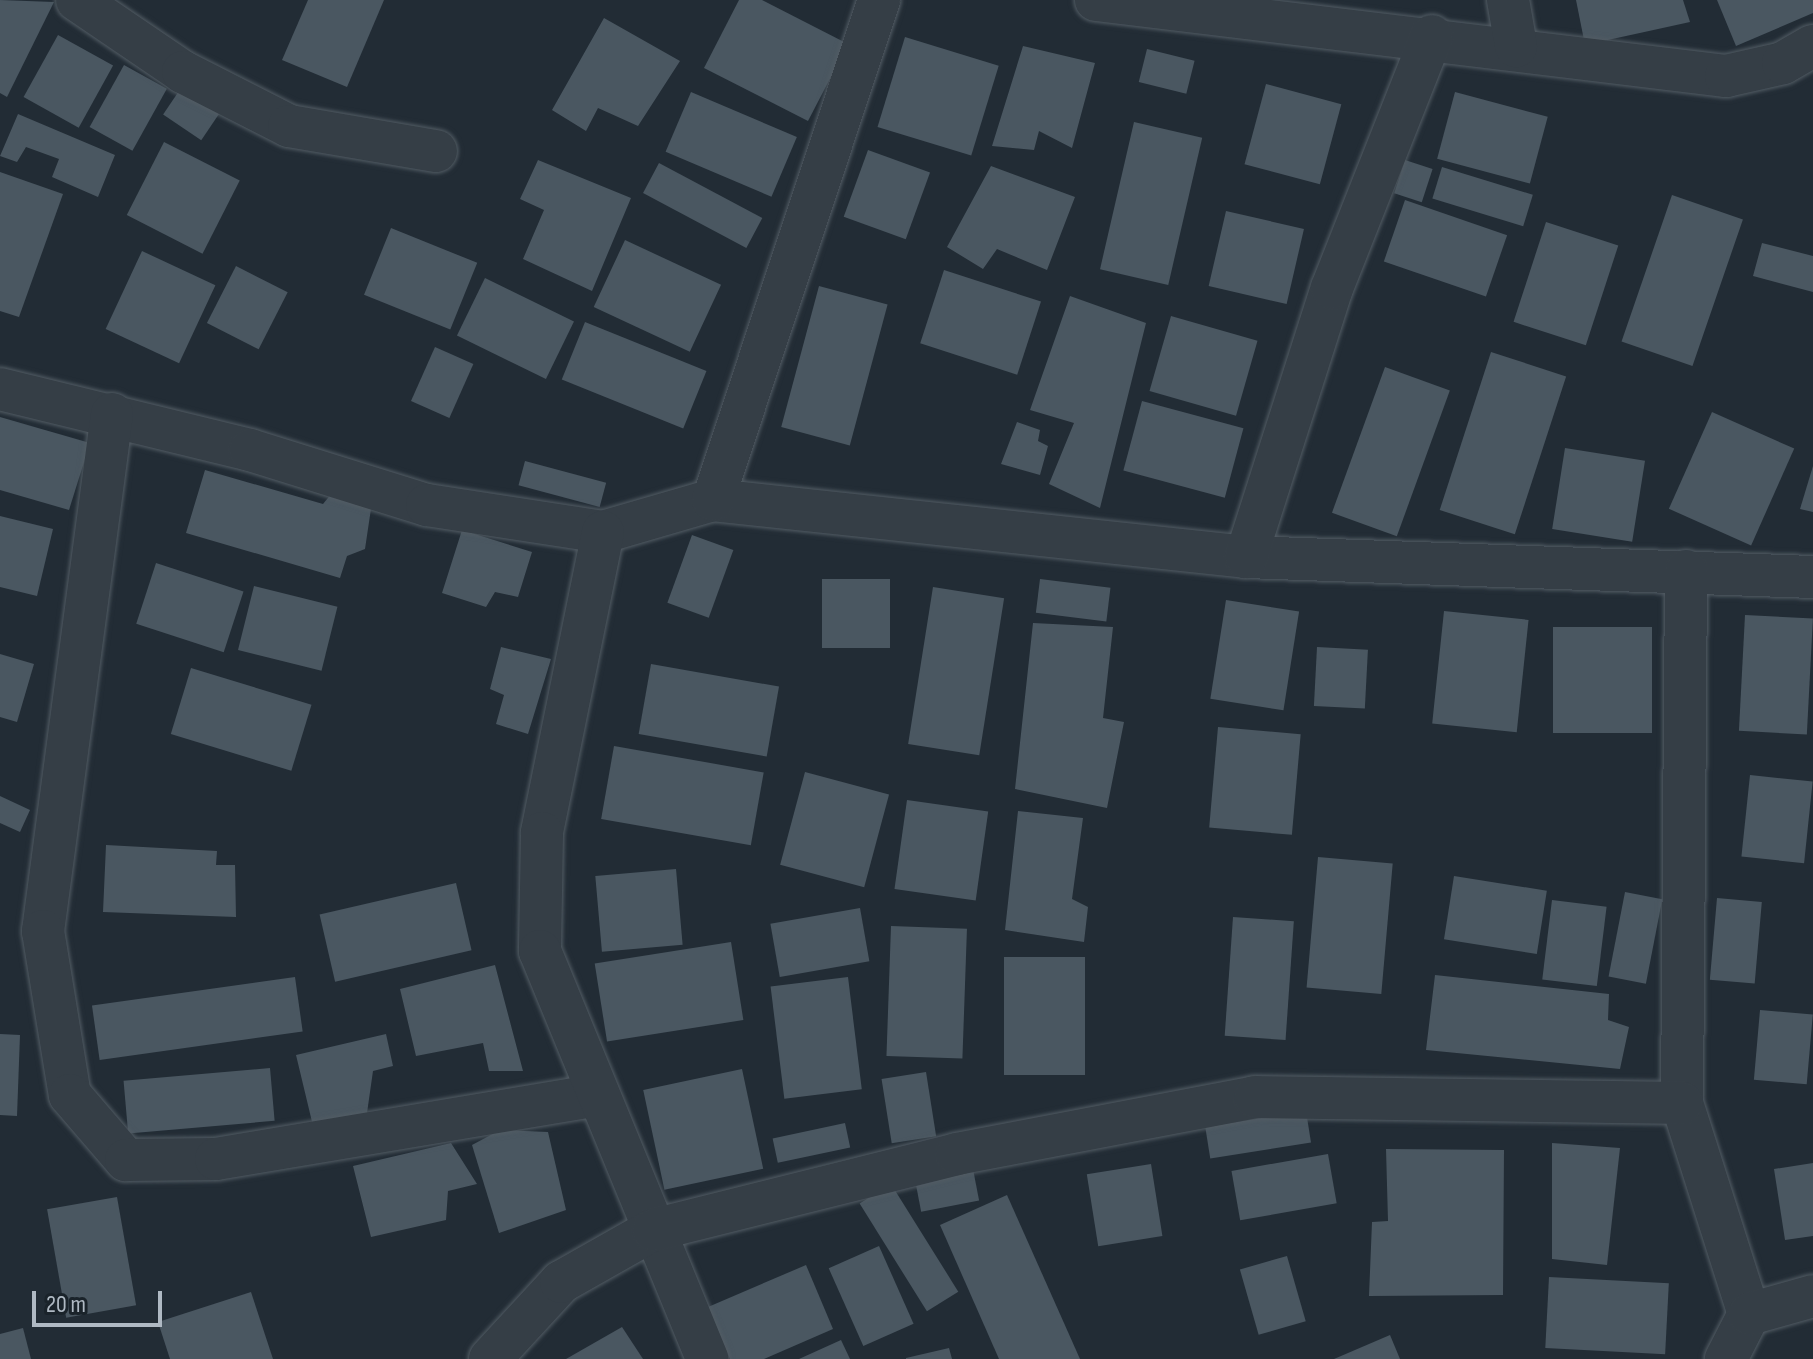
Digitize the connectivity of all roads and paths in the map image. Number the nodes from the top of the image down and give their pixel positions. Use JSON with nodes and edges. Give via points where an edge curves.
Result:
{"nodes":[{"id":1,"x":77,"y":0,"type":"edge"},
{"id":2,"x":879,"y":0,"type":"edge"},
{"id":3,"x":1096,"y":0,"type":"edge"},
{"id":4,"x":1508,"y":0,"type":"edge"},
{"id":5,"x":1432,"y":36,"type":"junction"},
{"id":6,"x":1516,"y":46,"type":"junction"},
{"id":7,"x":1813,"y":46,"type":"edge"},
{"id":8,"x":436,"y":151,"type":"dead end"},
{"id":9,"x":0,"y":389,"type":"edge"},
{"id":10,"x":112,"y":414,"type":"junction"},
{"id":11,"x":713,"y":500,"type":"junction"},
{"id":12,"x":603,"y":532,"type":"junction"},
{"id":13,"x":1246,"y":557,"type":"junction"},
{"id":14,"x":1686,"y":571,"type":"junction"},
{"id":15,"x":1813,"y":577,"type":"edge"},
{"id":16,"x":597,"y":1095,"type":"junction"},
{"id":17,"x":1682,"y":1103,"type":"junction"},
{"id":18,"x":653,"y":1230,"type":"junction"},
{"id":19,"x":1813,"y":1296,"type":"edge"},
{"id":20,"x":1749,"y":1314,"type":"junction"},
{"id":21,"x":490,"y":1359,"type":"edge"},
{"id":22,"x":707,"y":1359,"type":"edge"},
{"id":23,"x":1726,"y":1359,"type":"edge"}],
"edges":[{"from":1,"to":8,"type":"street","via":[[183,72],[289,126]]},
{"from":2,"to":11,"type":"street"},
{"from":3,"to":5,"type":"street"},
{"from":4,"to":6,"type":"street"},
{"from":5,"to":6,"type":"street"},
{"from":5,"to":13,"type":"street","via":[[1332,288]]},
{"from":6,"to":7,"type":"street","via":[[1726,76],[1783,63]]},
{"from":9,"to":10,"type":"street"},
{"from":10,"to":12,"type":"street","via":[[427,505]]},
{"from":10,"to":16,"type":"street","via":[[43,931],[70,1095],[126,1160],[216,1159]]},
{"from":11,"to":12,"type":"street"},
{"from":11,"to":13,"type":"street"},
{"from":12,"to":16,"type":"street","via":[[542,833],[540,951]]},
{"from":13,"to":14,"type":"street"},
{"from":14,"to":15,"type":"street"},
{"from":14,"to":17,"type":"street"},
{"from":16,"to":18,"type":"street"},
{"from":17,"to":18,"type":"street","via":[[1255,1097],[957,1154]]},
{"from":17,"to":20,"type":"street"},
{"from":18,"to":21,"type":"street","via":[[561,1282]]},
{"from":18,"to":22,"type":"street"},
{"from":19,"to":20,"type":"street"},
{"from":20,"to":23,"type":"street"}]}
